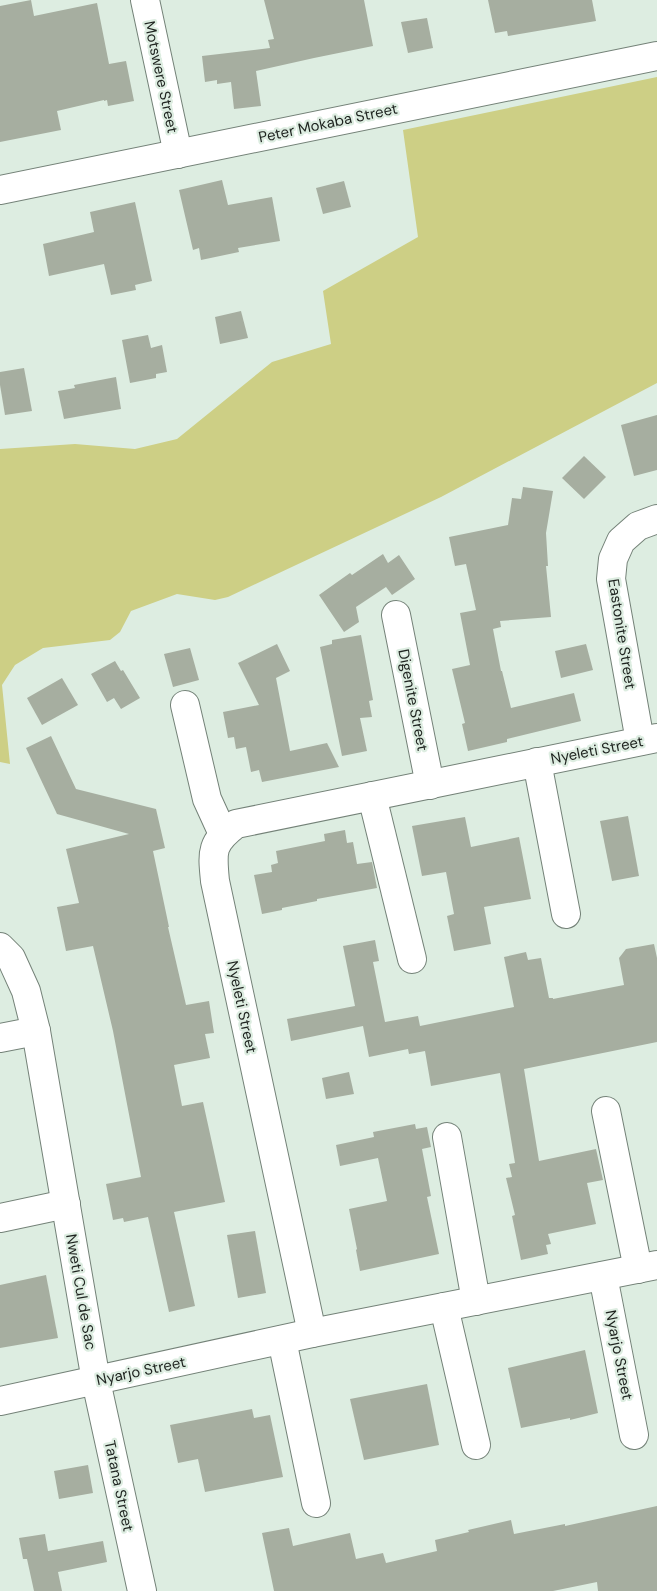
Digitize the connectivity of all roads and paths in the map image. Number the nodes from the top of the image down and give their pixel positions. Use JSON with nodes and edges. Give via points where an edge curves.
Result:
{"nodes":[{"id":1,"x":145,"y":0,"type":"edge"},
{"id":2,"x":657,"y":56,"type":"edge"},
{"id":3,"x":178,"y":154,"type":"junction"},
{"id":4,"x":0,"y":190,"type":"edge"},
{"id":5,"x":657,"y":519,"type":"edge"},
{"id":6,"x":396,"y":615,"type":"dead end"},
{"id":7,"x":185,"y":705,"type":"dead end"},
{"id":8,"x":648,"y":740,"type":"edge"},
{"id":9,"x":537,"y":762,"type":"junction"},
{"id":10,"x":430,"y":785,"type":"junction"},
{"id":11,"x":372,"y":796,"type":"junction"},
{"id":12,"x":223,"y":834,"type":"junction"},
{"id":13,"x":566,"y":914,"type":"dead end"},
{"id":14,"x":0,"y":947,"type":"edge"},
{"id":15,"x":412,"y":959,"type":"dead end"},
{"id":16,"x":36,"y":1031,"type":"junction"},
{"id":17,"x":0,"y":1038,"type":"edge"},
{"id":18,"x":606,"y":1111,"type":"dead end"},
{"id":19,"x":447,"y":1137,"type":"dead end"},
{"id":20,"x":66,"y":1204,"type":"junction"},
{"id":21,"x":0,"y":1218,"type":"edge"},
{"id":22,"x":648,"y":1267,"type":"edge"},
{"id":23,"x":603,"y":1276,"type":"junction"},
{"id":24,"x":476,"y":1301,"type":"junction"},
{"id":25,"x":444,"y":1307,"type":"junction"},
{"id":26,"x":312,"y":1334,"type":"junction"},
{"id":27,"x":282,"y":1340,"type":"junction"},
{"id":28,"x":96,"y":1380,"type":"junction"},
{"id":29,"x":0,"y":1401,"type":"edge"},
{"id":30,"x":634,"y":1435,"type":"dead end"},
{"id":31,"x":476,"y":1445,"type":"dead end"},
{"id":32,"x":316,"y":1503,"type":"dead end"},
{"id":33,"x":142,"y":1591,"type":"edge"}],
"edges":[{"from":1,"to":3,"type":"street","name":"Motswere Street"},
{"from":2,"to":3,"type":"street","name":"Peter Mokaba Street"},
{"from":3,"to":4,"type":"street","name":"Peter Mokaba Street"},
{"from":5,"to":8,"type":"street","name":"Eastonite Street","via":[[638,526],[621,541],[612,559],[612,579]]},
{"from":6,"to":10,"type":"street","name":"Digenite Street"},
{"from":7,"to":12,"type":"street","via":[[207,799]]},
{"from":8,"to":9,"type":"street","name":"Nyeleti Street"},
{"from":9,"to":10,"type":"street","name":"Nyeleti Street"},
{"from":9,"to":13,"type":"street","name":"Nyeleti Street"},
{"from":10,"to":11,"type":"street","name":"Nyeleti Street"},
{"from":11,"to":12,"type":"street","name":"Nyeleti Street","via":[[236,824]]},
{"from":11,"to":15,"type":"street"},
{"from":12,"to":26,"type":"street","name":"Nyeleti Street","via":[[216,844],[213,859],[215,881]]},
{"from":14,"to":16,"type":"street","name":"Nweti Cul de Sac","via":[[11,958],[26,991]]},
{"from":16,"to":17,"type":"street"},
{"from":16,"to":20,"type":"street","name":"Nweti Cul de Sac"},
{"from":18,"to":22,"type":"street","name":"Nyarjo Street"},
{"from":19,"to":24,"type":"street"},
{"from":20,"to":21,"type":"street"},
{"from":20,"to":28,"type":"street","name":"Nweti Cul de Sac"},
{"from":22,"to":23,"type":"street","name":"Nyarjo Street"},
{"from":23,"to":24,"type":"street","name":"Nyarjo Street"},
{"from":23,"to":30,"type":"street","name":"Nyarjo Street"},
{"from":24,"to":25,"type":"street","name":"Nyarjo Street"},
{"from":25,"to":26,"type":"street","name":"Nyarjo Street"},
{"from":25,"to":31,"type":"street"},
{"from":26,"to":27,"type":"street","name":"Nyarjo Street"},
{"from":27,"to":28,"type":"street","name":"Nyarjo Street"},
{"from":27,"to":32,"type":"street"},
{"from":28,"to":29,"type":"street","name":"Nyarjo Street"},
{"from":28,"to":33,"type":"street","name":"Tatana Street"}]}
